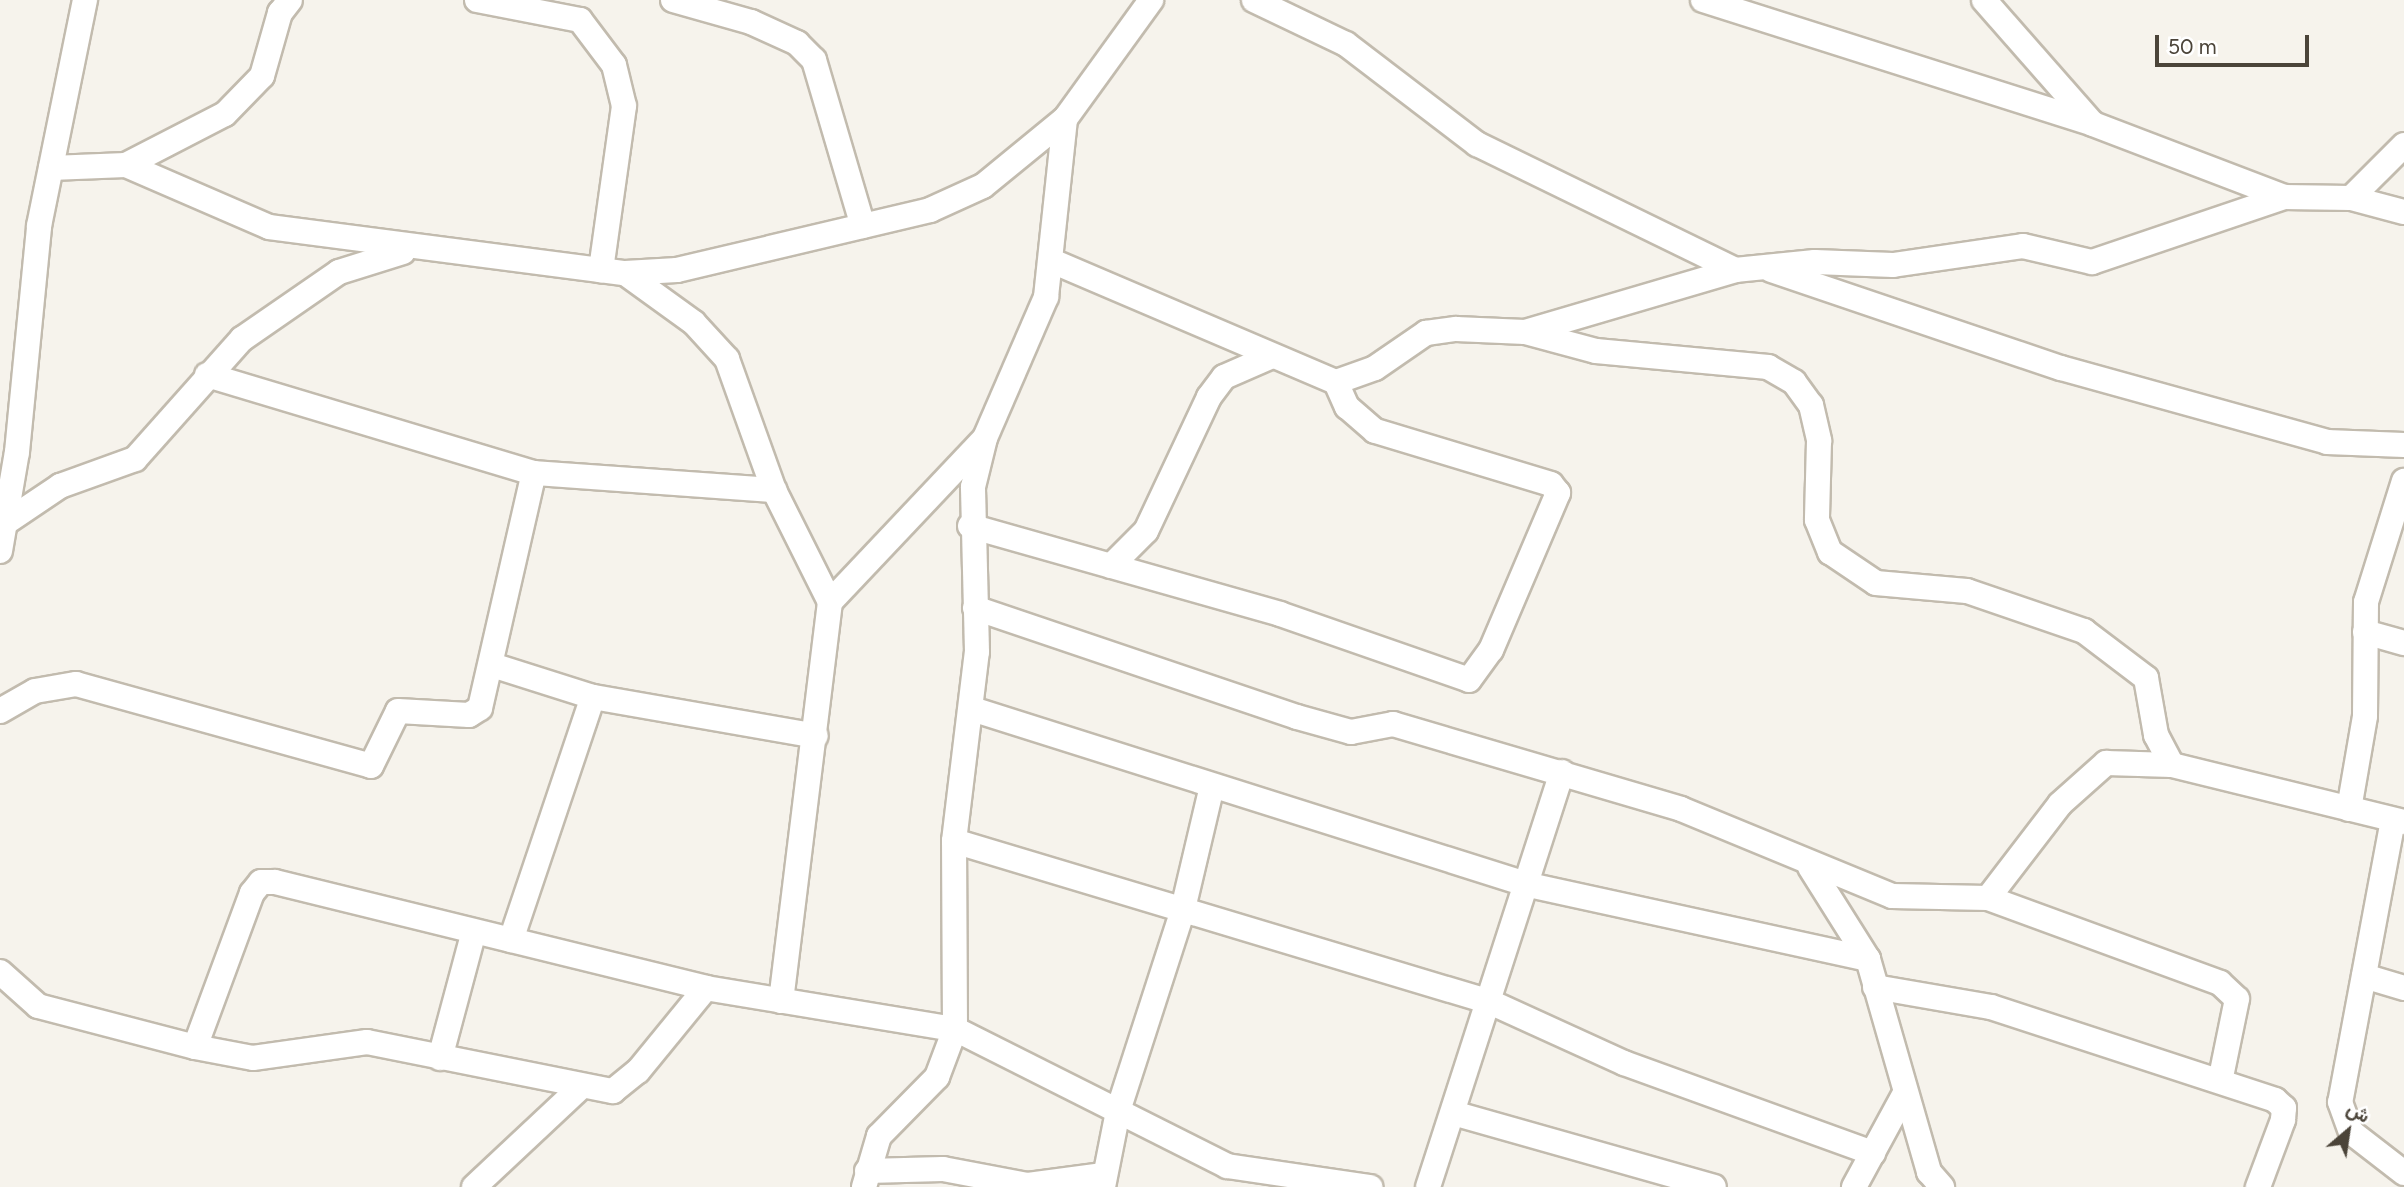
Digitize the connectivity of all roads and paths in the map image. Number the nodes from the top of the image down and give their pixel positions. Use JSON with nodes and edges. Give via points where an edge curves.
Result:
{"nodes":[{"id":1,"x":85,"y":0,"type":"edge"},
{"id":2,"x":290,"y":0,"type":"edge"},
{"id":3,"x":477,"y":0,"type":"edge"},
{"id":4,"x":673,"y":0,"type":"edge"},
{"id":5,"x":1152,"y":0,"type":"edge"},
{"id":6,"x":1254,"y":0,"type":"edge"},
{"id":7,"x":1703,"y":0,"type":"edge"},
{"id":8,"x":1984,"y":0,"type":"edge"},
{"id":9,"x":583,"y":10,"type":"edge"},
{"id":10,"x":1065,"y":119,"type":"junction"},
{"id":11,"x":2093,"y":124,"type":"junction"},
{"id":12,"x":2404,"y":145,"type":"edge"},
{"id":13,"x":126,"y":165,"type":"junction"},
{"id":14,"x":51,"y":167,"type":"junction"},
{"id":15,"x":2284,"y":197,"type":"junction"},
{"id":16,"x":2351,"y":198,"type":"junction"},
{"id":17,"x":2404,"y":212,"type":"edge"},
{"id":18,"x":863,"y":226,"type":"junction"},
{"id":19,"x":418,"y":248,"type":"junction"},
{"id":20,"x":1052,"y":261,"type":"junction"},
{"id":21,"x":1764,"y":267,"type":"junction"},
{"id":22,"x":1735,"y":270,"type":"junction"},
{"id":23,"x":613,"y":271,"type":"junction"},
{"id":24,"x":1525,"y":332,"type":"junction"},
{"id":25,"x":1270,"y":357,"type":"junction"},
{"id":26,"x":207,"y":375,"type":"junction"},
{"id":27,"x":1336,"y":382,"type":"junction"},
{"id":28,"x":985,"y":438,"type":"junction"},
{"id":29,"x":2404,"y":445,"type":"edge"},
{"id":30,"x":534,"y":473,"type":"junction"},
{"id":31,"x":2404,"y":481,"type":"edge"},
{"id":32,"x":774,"y":490,"type":"junction"},
{"id":33,"x":8,"y":521,"type":"junction"},
{"id":34,"x":971,"y":526,"type":"junction"},
{"id":35,"x":0,"y":551,"type":"edge"},
{"id":36,"x":1111,"y":566,"type":"junction"},
{"id":37,"x":830,"y":602,"type":"junction"},
{"id":38,"x":975,"y":608,"type":"junction"},
{"id":39,"x":2365,"y":632,"type":"junction"},
{"id":40,"x":2404,"y":643,"type":"edge"},
{"id":41,"x":492,"y":665,"type":"junction"},
{"id":42,"x":593,"y":697,"type":"junction"},
{"id":43,"x":972,"y":709,"type":"junction"},
{"id":44,"x":0,"y":711,"type":"edge"},
{"id":45,"x":816,"y":736,"type":"junction"},
{"id":46,"x":2172,"y":765,"type":"junction"},
{"id":47,"x":1562,"y":772,"type":"junction"},
{"id":48,"x":1212,"y":786,"type":"junction"},
{"id":49,"x":2348,"y":809,"type":"junction"},
{"id":50,"x":2399,"y":821,"type":"edge"},
{"id":51,"x":954,"y":841,"type":"junction"},
{"id":52,"x":1810,"y":867,"type":"junction"},
{"id":53,"x":1529,"y":885,"type":"junction"},
{"id":54,"x":1988,"y":898,"type":"junction"},
{"id":55,"x":1182,"y":913,"type":"junction"},
{"id":56,"x":474,"y":931,"type":"junction"},
{"id":57,"x":511,"y":940,"type":"junction"},
{"id":58,"x":1868,"y":959,"type":"junction"},
{"id":59,"x":0,"y":972,"type":"edge"},
{"id":60,"x":2364,"y":976,"type":"junction"},
{"id":61,"x":1875,"y":987,"type":"junction"},
{"id":62,"x":706,"y":988,"type":"junction"},
{"id":63,"x":2404,"y":988,"type":"edge"},
{"id":64,"x":781,"y":1001,"type":"junction"},
{"id":65,"x":1490,"y":1002,"type":"junction"},
{"id":66,"x":955,"y":1029,"type":"junction"},
{"id":67,"x":195,"y":1047,"type":"junction"},
{"id":68,"x":440,"y":1058,"type":"junction"},
{"id":69,"x":2221,"y":1077,"type":"junction"},
{"id":70,"x":581,"y":1087,"type":"junction"},
{"id":71,"x":1904,"y":1095,"type":"junction"},
{"id":72,"x":1118,"y":1111,"type":"junction"},
{"id":73,"x":1453,"y":1113,"type":"junction"},
{"id":74,"x":1873,"y":1153,"type":"junction"},
{"id":75,"x":2404,"y":1172,"type":"edge"},
{"id":76,"x":865,"y":1179,"type":"edge"},
{"id":77,"x":1103,"y":1181,"type":"edge"},
{"id":78,"x":1293,"y":1181,"type":"edge"},
{"id":79,"x":474,"y":1187,"type":"edge"},
{"id":80,"x":1370,"y":1187,"type":"edge"},
{"id":81,"x":1428,"y":1187,"type":"edge"},
{"id":82,"x":1714,"y":1187,"type":"edge"},
{"id":83,"x":1854,"y":1187,"type":"edge"},
{"id":84,"x":1942,"y":1187,"type":"edge"},
{"id":85,"x":2258,"y":1187,"type":"edge"}],
"edges":[{"from":1,"to":14,"type":"street"},
{"from":2,"to":13,"type":"street","via":[[280,13],[262,76],[246,96]]},
{"from":3,"to":9,"type":"street"},
{"from":4,"to":18,"type":"street","via":[[751,22],[796,43],[814,60]]},
{"from":5,"to":10,"type":"street"},
{"from":6,"to":22,"type":"street","via":[[1346,44],[1477,144]]},
{"from":7,"to":11,"type":"street"},
{"from":8,"to":11,"type":"street"},
{"from":9,"to":23,"type":"street","via":[[623,89]]},
{"from":10,"to":18,"type":"street","via":[[982,186],[930,210]]},
{"from":10,"to":20,"type":"street"},
{"from":11,"to":15,"type":"street"},
{"from":12,"to":16,"type":"street"},
{"from":13,"to":14,"type":"street"},
{"from":13,"to":19,"type":"street","via":[[269,227]]},
{"from":14,"to":33,"type":"street","via":[[29,297]]},
{"from":15,"to":16,"type":"street"},
{"from":15,"to":21,"type":"street","via":[[2092,262],[2024,246],[1893,265]]},
{"from":16,"to":17,"type":"street"},
{"from":18,"to":23,"type":"street","via":[[677,270]]},
{"from":19,"to":23,"type":"street"},
{"from":19,"to":26,"type":"street","via":[[339,272],[242,338]]},
{"from":20,"to":25,"type":"street"},
{"from":20,"to":28,"type":"street","via":[[1033,332]]},
{"from":21,"to":22,"type":"street"},
{"from":21,"to":29,"type":"street","via":[[2061,368],[2327,442]]},
{"from":22,"to":24,"type":"street"},
{"from":23,"to":32,"type":"street","via":[[694,323],[727,359]]},
{"from":24,"to":27,"type":"street","via":[[1426,333],[1375,368]]},
{"from":24,"to":46,"type":"street","via":[[1596,351],[1741,360],[1794,382],[1811,405],[1819,441],[1817,520],[1830,552],[1876,583],[1966,591],[2084,631],[2146,678],[2156,735]]},
{"from":25,"to":27,"type":"street"},
{"from":25,"to":36,"type":"street","via":[[1239,368],[1217,387],[1146,531]]},
{"from":26,"to":30,"type":"street"},
{"from":26,"to":33,"type":"street","via":[[135,460],[60,486]]},
{"from":27,"to":36,"type":"street","via":[[1347,407],[1375,431],[1551,484],[1558,493],[1491,650],[1469,680],[1280,614]]},
{"from":28,"to":34,"type":"street"},
{"from":28,"to":37,"type":"street"},
{"from":30,"to":32,"type":"street"},
{"from":30,"to":41,"type":"street"},
{"from":31,"to":39,"type":"street","via":[[2373,572]]},
{"from":32,"to":37,"type":"street"},
{"from":33,"to":35,"type":"street"},
{"from":34,"to":36,"type":"street"},
{"from":34,"to":38,"type":"street"},
{"from":37,"to":45,"type":"street"},
{"from":38,"to":43,"type":"street"},
{"from":38,"to":47,"type":"street","via":[[1297,717],[1351,732],[1393,724]]},
{"from":39,"to":40,"type":"street"},
{"from":39,"to":49,"type":"street","via":[[2365,716]]},
{"from":41,"to":42,"type":"street"},
{"from":41,"to":44,"type":"street","via":[[476,714],[398,711],[371,766],[76,684],[35,691]]},
{"from":42,"to":45,"type":"street"},
{"from":42,"to":57,"type":"street"},
{"from":43,"to":48,"type":"street"},
{"from":43,"to":51,"type":"street"},
{"from":45,"to":64,"type":"street"},
{"from":46,"to":49,"type":"street"},
{"from":46,"to":54,"type":"street","via":[[2106,763],[2086,775]]},
{"from":47,"to":52,"type":"street","via":[[1681,809]]},
{"from":47,"to":53,"type":"street"},
{"from":48,"to":53,"type":"street"},
{"from":48,"to":55,"type":"street"},
{"from":49,"to":50,"type":"street"},
{"from":50,"to":60,"type":"street"},
{"from":51,"to":55,"type":"street"},
{"from":51,"to":66,"type":"street"},
{"from":52,"to":54,"type":"street","via":[[1905,899]]},
{"from":52,"to":58,"type":"street"},
{"from":53,"to":58,"type":"street"},
{"from":53,"to":65,"type":"street"},
{"from":54,"to":69,"type":"street","via":[[2232,989],[2237,999]]},
{"from":55,"to":65,"type":"street"},
{"from":55,"to":72,"type":"street"},
{"from":56,"to":57,"type":"street"},
{"from":56,"to":67,"type":"street","via":[[261,882],[252,892]]},
{"from":56,"to":68,"type":"street"},
{"from":57,"to":62,"type":"street"},
{"from":58,"to":61,"type":"street"},
{"from":59,"to":67,"type":"street","via":[[38,1006]]},
{"from":60,"to":63,"type":"street"},
{"from":60,"to":75,"type":"street","via":[[2340,1102],[2351,1132]]},
{"from":61,"to":69,"type":"street","via":[[1991,1007]]},
{"from":61,"to":71,"type":"street"},
{"from":62,"to":64,"type":"street"},
{"from":62,"to":70,"type":"street","via":[[625,1084],[613,1091]]},
{"from":64,"to":66,"type":"street"},
{"from":65,"to":73,"type":"street"},
{"from":65,"to":74,"type":"street","via":[[1624,1063]]},
{"from":66,"to":72,"type":"street"},
{"from":66,"to":76,"type":"street","via":[[937,1077],[879,1136]]},
{"from":67,"to":68,"type":"street","via":[[253,1058],[367,1042]]},
{"from":68,"to":70,"type":"street"},
{"from":69,"to":85,"type":"street","via":[[2284,1108]]},
{"from":70,"to":79,"type":"street"},
{"from":71,"to":74,"type":"street"},
{"from":71,"to":84,"type":"street","via":[[1928,1172]]},
{"from":72,"to":77,"type":"street"},
{"from":72,"to":78,"type":"street","via":[[1227,1166]]},
{"from":73,"to":81,"type":"street"},
{"from":73,"to":82,"type":"street"},
{"from":74,"to":83,"type":"street"},
{"from":76,"to":77,"type":"street","via":[[943,1169],[1028,1185]]},
{"from":78,"to":80,"type":"street"}]}
